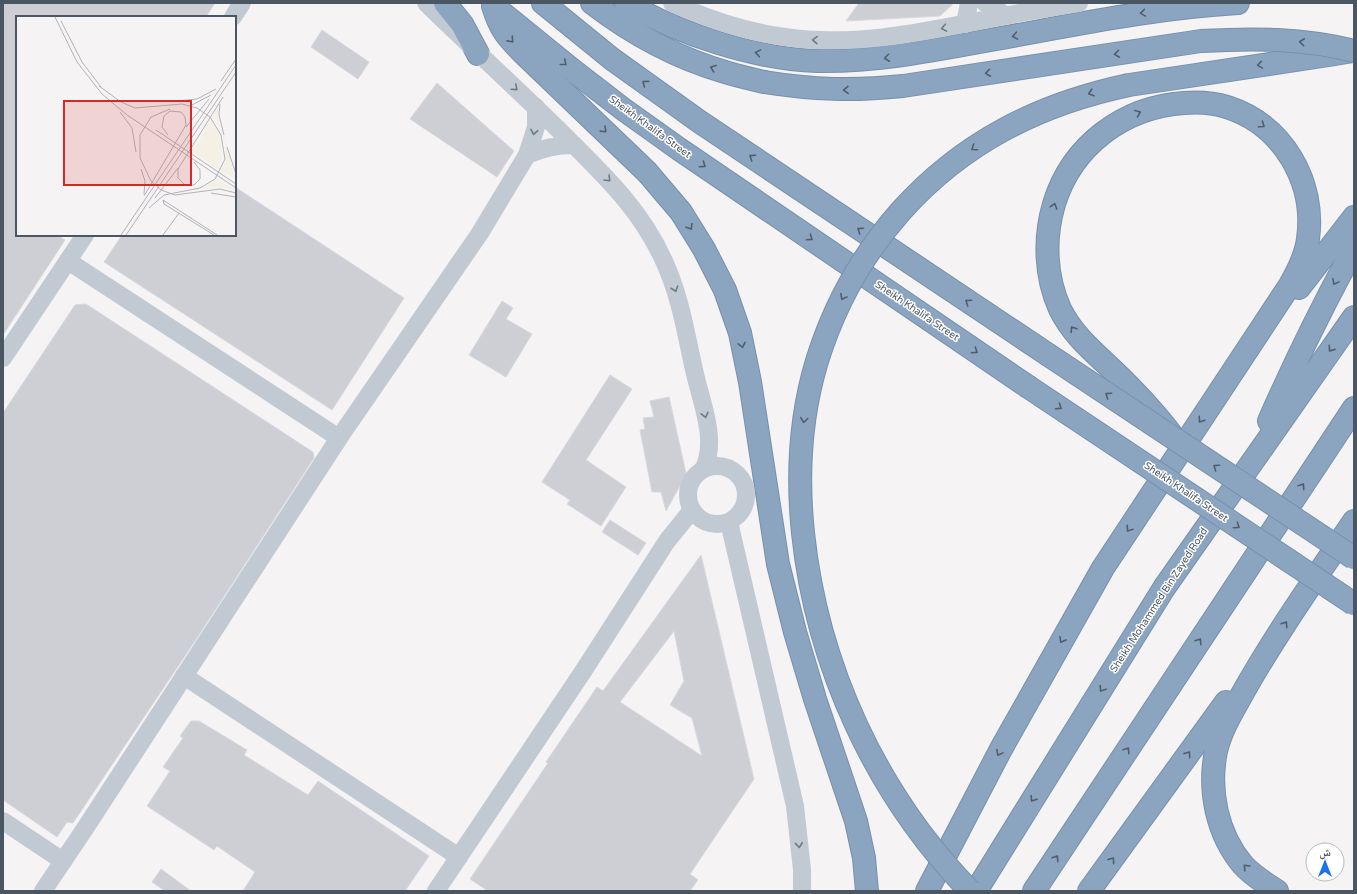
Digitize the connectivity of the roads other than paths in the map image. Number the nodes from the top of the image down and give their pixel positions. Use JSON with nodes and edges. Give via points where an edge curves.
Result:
{"nodes":[{"id":1,"x":242,"y":3,"type":"edge"},
{"id":2,"x":426,"y":3,"type":"edge"},
{"id":3,"x":445,"y":3,"type":"edge"},
{"id":4,"x":543,"y":3,"type":"edge"},
{"id":5,"x":592,"y":3,"type":"edge"},
{"id":6,"x":626,"y":3,"type":"edge"},
{"id":7,"x":672,"y":3,"type":"edge"},
{"id":8,"x":969,"y":3,"type":"edge"},
{"id":9,"x":985,"y":3,"type":"edge"},
{"id":10,"x":1079,"y":3,"type":"edge"},
{"id":11,"x":1238,"y":3,"type":"edge"},
{"id":12,"x":492,"y":4,"type":"edge"},
{"id":13,"x":1005,"y":15,"type":"junction"},
{"id":14,"x":234,"y":16,"type":"edge"},
{"id":15,"x":965,"y":24,"type":"junction"},
{"id":16,"x":1354,"y":51,"type":"edge"},
{"id":17,"x":478,"y":54,"type":"junction"},
{"id":18,"x":536,"y":107,"type":"junction"},
{"id":19,"x":573,"y":145,"type":"junction"},
{"id":20,"x":527,"y":155,"type":"junction"},
{"id":21,"x":1354,"y":217,"type":"edge"},
{"id":22,"x":85,"y":236,"type":"edge"},
{"id":23,"x":1354,"y":248,"type":"edge"},
{"id":24,"x":68,"y":261,"type":"junction"},
{"id":25,"x":1354,"y":317,"type":"edge"},
{"id":26,"x":3,"y":358,"type":"edge"},
{"id":27,"x":1222,"y":388,"type":"junction"},
{"id":28,"x":1354,"y":408,"type":"edge"},
{"id":29,"x":339,"y":438,"type":"junction"},
{"id":30,"x":1174,"y":438,"type":"junction"},
{"id":31,"x":1252,"y":461,"type":"junction"},
{"id":32,"x":704,"y":468,"type":"junction"},
{"id":33,"x":692,"y":510,"type":"junction"},
{"id":34,"x":1354,"y":521,"type":"edge"},
{"id":35,"x":729,"y":522,"type":"junction"},
{"id":36,"x":1354,"y":558,"type":"edge"},
{"id":37,"x":1346,"y":598,"type":"edge"},
{"id":38,"x":1354,"y":612,"type":"edge"},
{"id":39,"x":1264,"y":656,"type":"junction"},
{"id":40,"x":184,"y":676,"type":"junction"},
{"id":41,"x":3,"y":821,"type":"edge"},
{"id":42,"x":459,"y":857,"type":"junction"},
{"id":43,"x":63,"y":861,"type":"junction"},
{"id":44,"x":43,"y":891,"type":"edge"},
{"id":45,"x":436,"y":891,"type":"edge"},
{"id":46,"x":802,"y":891,"type":"edge"},
{"id":47,"x":867,"y":891,"type":"edge"},
{"id":48,"x":927,"y":891,"type":"edge"},
{"id":49,"x":970,"y":891,"type":"edge"},
{"id":50,"x":976,"y":891,"type":"edge"},
{"id":51,"x":1034,"y":891,"type":"edge"},
{"id":52,"x":1089,"y":891,"type":"edge"},
{"id":53,"x":1276,"y":891,"type":"edge"}],
"edges":[{"from":1,"to":14,"type":"street"},
{"from":2,"to":17,"type":"street"},
{"from":3,"to":17,"type":"highway","via":[[462,24]]},
{"from":30,"to":4,"type":"highway","one_way":true,"bridge":true,"via":[[680,109],[612,59]]},
{"from":16,"to":5,"type":"highway","one_way":true,"bridge":true,"via":[[1286,40],[1229,39],[1201,41],[911,85],[833,90],[799,88],[724,72],[686,58],[613,20]]},
{"from":11,"to":6,"type":"highway","one_way":true,"via":[[1161,10],[900,56],[844,61],[816,61],[747,51],[671,25]]},
{"from":15,"to":7,"type":"street","one_way":true,"via":[[907,35],[843,41],[786,38],[700,15]]},
{"from":8,"to":15,"type":"street"},
{"from":9,"to":13,"type":"street"},
{"from":10,"to":13,"type":"street"},
{"from":12,"to":37,"type":"highway","name":"Sheikh Khalifa Street","one_way":true,"bridge":true,"via":[[575,72],[679,149],[1027,386]]},
{"from":12,"to":47,"type":"highway","one_way":true,"via":[[507,37],[647,172],[681,212],[725,290],[740,333],[750,382],[778,564],[815,699],[856,821],[864,858]]},
{"from":13,"to":15,"type":"street"},
{"from":16,"to":49,"type":"highway","one_way":true,"bridge":true,"via":[[1098,91],[1068,100],[1011,125],[958,159],[917,195],[871,249],[840,302],[817,361],[804,422],[801,453],[802,517],[810,581],[825,645],[861,736],[896,798],[934,851]]},
{"from":17,"to":18,"type":"street","one_way":true},
{"from":18,"to":19,"type":"street"},
{"from":18,"to":20,"type":"street","one_way":true,"via":[[536,127]]},
{"from":19,"to":20,"type":"street","via":[[550,146]]},
{"from":19,"to":32,"type":"street","one_way":true,"via":[[613,184],[633,208],[650,233],[676,290],[710,438],[708,460]]},
{"from":20,"to":29,"type":"street","via":[[480,233]]},
{"from":21,"to":27,"type":"highway"},
{"from":22,"to":24,"type":"street"},
{"from":23,"to":31,"type":"highway","one_way":true,"via":[[1292,369]]},
{"from":24,"to":26,"type":"street"},
{"from":24,"to":29,"type":"street"},
{"from":25,"to":31,"type":"highway","name":"Sheikh Mohammed Bin Zayed Road","one_way":true},
{"from":30,"to":27,"type":"highway","one_way":true,"via":[[1139,396],[1075,334],[1060,308],[1050,280],[1047,251],[1049,222],[1058,193],[1071,167],[1090,144],[1113,125],[1139,112],[1167,104],[1197,102],[1226,106],[1248,116],[1268,130],[1285,148],[1298,169],[1306,192],[1310,216],[1308,240],[1301,264],[1290,285]]},
{"from":27,"to":48,"type":"highway","one_way":true,"via":[[1103,568],[1001,749]]},
{"from":51,"to":28,"type":"highway","one_way":true},
{"from":29,"to":40,"type":"street"},
{"from":36,"to":30,"type":"highway","one_way":true,"bridge":true},
{"from":31,"to":50,"type":"highway","name":"Sheikh Mohammed Bin Zayed Road","one_way":true,"via":[[1164,588]]},
{"from":32,"to":33,"type":"street","via":[[694,476],[689,486],[688,498]]},
{"from":32,"to":35,"type":"street","via":[[724,466],[736,472],[744,483],[746,495],[743,508]]},
{"from":33,"to":35,"type":"street","via":[[696,516],[708,523]]},
{"from":33,"to":42,"type":"street","via":[[667,541]]},
{"from":39,"to":34,"type":"highway","one_way":true},
{"from":35,"to":46,"type":"street","one_way":true,"via":[[795,806]]},
{"from":37,"to":38,"type":"highway","name":"Sheikh Khalifa Street","bridge":true},
{"from":52,"to":39,"type":"highway","one_way":true,"via":[[1219,712]]},
{"from":53,"to":39,"type":"highway","one_way":true,"via":[[1244,866],[1231,848],[1214,800],[1216,750],[1224,726]]},
{"from":40,"to":42,"type":"street"},
{"from":40,"to":43,"type":"street"},
{"from":41,"to":43,"type":"street"},
{"from":42,"to":45,"type":"street"},
{"from":43,"to":44,"type":"street"}]}
